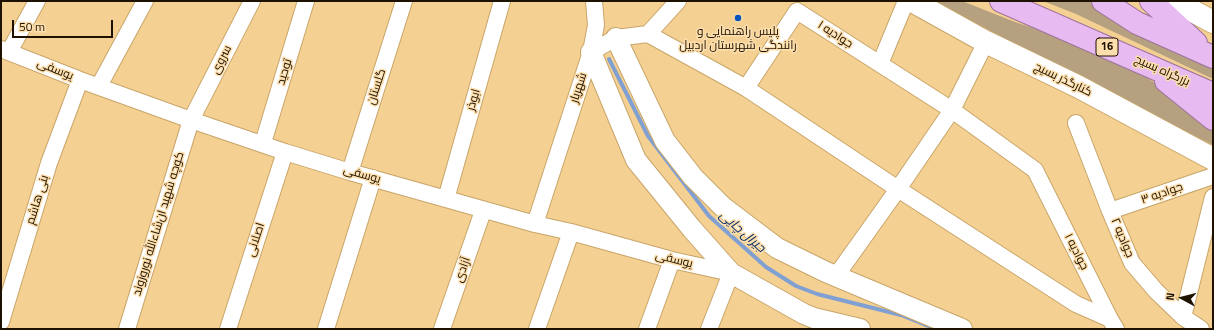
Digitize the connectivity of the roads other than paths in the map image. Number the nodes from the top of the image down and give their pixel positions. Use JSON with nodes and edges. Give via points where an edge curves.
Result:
{"nodes":[{"id":1,"x":37,"y":1,"type":"edge"},
{"id":2,"x":145,"y":1,"type":"edge"},
{"id":3,"x":252,"y":1,"type":"edge"},
{"id":4,"x":306,"y":1,"type":"edge"},
{"id":5,"x":404,"y":1,"type":"edge"},
{"id":6,"x":502,"y":1,"type":"edge"},
{"id":7,"x":594,"y":1,"type":"edge"},
{"id":8,"x":678,"y":1,"type":"edge"},
{"id":9,"x":906,"y":1,"type":"edge"},
{"id":10,"x":912,"y":1,"type":"edge"},
{"id":11,"x":1001,"y":1,"type":"edge"},
{"id":12,"x":1103,"y":1,"type":"edge"},
{"id":13,"x":1151,"y":1,"type":"edge"},
{"id":14,"x":1174,"y":1,"type":"edge"},
{"id":15,"x":1213,"y":22,"type":"edge"},
{"id":16,"x":648,"y":34,"type":"junction"},
{"id":17,"x":616,"y":38,"type":"junction"},
{"id":18,"x":986,"y":42,"type":"junction"},
{"id":19,"x":5,"y":50,"type":"edge"},
{"id":20,"x":591,"y":52,"type":"junction"},
{"id":21,"x":1211,"y":56,"type":"edge"},
{"id":22,"x":880,"y":64,"type":"junction"},
{"id":23,"x":1145,"y":64,"type":"junction"},
{"id":24,"x":80,"y":80,"type":"junction"},
{"id":25,"x":99,"y":86,"type":"junction"},
{"id":26,"x":746,"y":88,"type":"junction"},
{"id":27,"x":1213,"y":94,"type":"edge"},
{"id":28,"x":952,"y":110,"type":"junction"},
{"id":29,"x":191,"y":120,"type":"junction"},
{"id":30,"x":1213,"y":120,"type":"edge"},
{"id":31,"x":1076,"y":123,"type":"dead end"},
{"id":32,"x":263,"y":144,"type":"junction"},
{"id":33,"x":285,"y":152,"type":"junction"},
{"id":34,"x":1213,"y":159,"type":"edge"},
{"id":35,"x":350,"y":172,"type":"junction"},
{"id":36,"x":1213,"y":176,"type":"edge"},
{"id":37,"x":373,"y":178,"type":"junction"},
{"id":38,"x":898,"y":189,"type":"junction"},
{"id":39,"x":1213,"y":196,"type":"edge"},
{"id":40,"x":446,"y":198,"type":"junction"},
{"id":41,"x":483,"y":211,"type":"junction"},
{"id":42,"x":1110,"y":211,"type":"junction"},
{"id":43,"x":535,"y":224,"type":"junction"},
{"id":44,"x":571,"y":232,"type":"junction"},
{"id":45,"x":672,"y":260,"type":"junction"},
{"id":46,"x":731,"y":273,"type":"junction"},
{"id":47,"x":836,"y":276,"type":"junction"},
{"id":48,"x":1183,"y":317,"type":"junction"},
{"id":49,"x":1,"y":322,"type":"edge"},
{"id":50,"x":1113,"y":324,"type":"edge"},
{"id":51,"x":126,"y":329,"type":"edge"},
{"id":52,"x":228,"y":329,"type":"edge"},
{"id":53,"x":326,"y":329,"type":"edge"},
{"id":54,"x":442,"y":329,"type":"edge"},
{"id":55,"x":537,"y":329,"type":"edge"},
{"id":56,"x":647,"y":329,"type":"edge"},
{"id":57,"x":709,"y":329,"type":"edge"},
{"id":58,"x":860,"y":329,"type":"edge"},
{"id":59,"x":962,"y":329,"type":"edge"},
{"id":60,"x":1201,"y":329,"type":"edge"}],
"edges":[{"from":1,"to":19,"type":"street"},
{"from":2,"to":25,"type":"street"},
{"from":3,"to":29,"type":"street","name":"سروی"},
{"from":4,"to":32,"type":"street","name":"توحید"},
{"from":5,"to":35,"type":"street","name":"گلستان"},
{"from":6,"to":40,"type":"street","name":"ابوذر"},
{"from":7,"to":20,"type":"street","name":"شهریار","via":[[596,25]]},
{"from":8,"to":16,"type":"street"},
{"from":9,"to":22,"type":"street"},
{"from":10,"to":18,"type":"main road","name":"کنارگذر بسیج"},
{"from":11,"to":23,"type":"highway","name":"بزرگراه بسیج","number":"16"},
{"from":12,"to":21,"type":"highway","via":[[1137,23]]},
{"from":13,"to":21,"type":"highway"},
{"from":14,"to":15,"type":"main road"},
{"from":16,"to":17,"type":"street"},
{"from":16,"to":26,"type":"street","name":"جوادیه ۱"},
{"from":17,"to":20,"type":"street"},
{"from":17,"to":47,"type":"street","via":[[665,141],[693,177],[723,207],[777,248]]},
{"from":18,"to":28,"type":"street"},
{"from":18,"to":34,"type":"main road","name":"کنارگذر بسیج","via":[[1079,87]]},
{"from":19,"to":24,"type":"street","name":"یوسفی"},
{"from":20,"to":43,"type":"street","name":"شهریار"},
{"from":20,"to":46,"type":"street","via":[[636,160]]},
{"from":22,"to":26,"type":"street","name":"جوادیه ۱","via":[[797,11]]},
{"from":22,"to":28,"type":"street","name":"جوادیه ۱"},
{"from":23,"to":27,"type":"highway","name":"بزرگراه بسیج","number":"16"},
{"from":23,"to":30,"type":"highway"},
{"from":24,"to":25,"type":"street","name":"یوسفی"},
{"from":24,"to":49,"type":"street","name":"بنی هاشم","via":[[49,163]]},
{"from":25,"to":29,"type":"street","name":"یوسفی"},
{"from":26,"to":38,"type":"street","name":"جوادیه ۱"},
{"from":28,"to":38,"type":"street"},
{"from":28,"to":50,"type":"street","name":"جوادیه ۱","via":[[1035,170]]},
{"from":29,"to":32,"type":"street","name":"یوسفی"},
{"from":29,"to":51,"type":"street","name":"کوچه شهید ان‌شاءالله نوروزوند"},
{"from":31,"to":42,"type":"street","name":"جوادیه ۲"},
{"from":32,"to":33,"type":"street","name":"یوسفی"},
{"from":33,"to":35,"type":"street","name":"یوسفی"},
{"from":33,"to":52,"type":"street","name":"اصلانی"},
{"from":35,"to":37,"type":"street","name":"یوسفی"},
{"from":36,"to":42,"type":"street","name":"جوادیه ۳"},
{"from":37,"to":40,"type":"street","name":"یوسفی"},
{"from":37,"to":53,"type":"street"},
{"from":38,"to":47,"type":"street"},
{"from":38,"to":50,"type":"street","name":"جوادیه ۱","via":[[1076,304]]},
{"from":39,"to":48,"type":"street"},
{"from":40,"to":41,"type":"street","name":"یوسفی"},
{"from":41,"to":43,"type":"street","name":"یوسفی"},
{"from":41,"to":54,"type":"street","name":"آزادی"},
{"from":42,"to":48,"type":"street","name":"جوادیه ۲","via":[[1132,263]]},
{"from":43,"to":44,"type":"street","name":"یوسفی"},
{"from":44,"to":45,"type":"street","name":"یوسفی"},
{"from":44,"to":55,"type":"street"},
{"from":45,"to":46,"type":"street","name":"یوسفی"},
{"from":45,"to":56,"type":"street"},
{"from":46,"to":57,"type":"street"},
{"from":46,"to":58,"type":"street","via":[[804,314]]},
{"from":47,"to":59,"type":"street"},
{"from":48,"to":60,"type":"street","name":"جوادیه ۲"}]}
